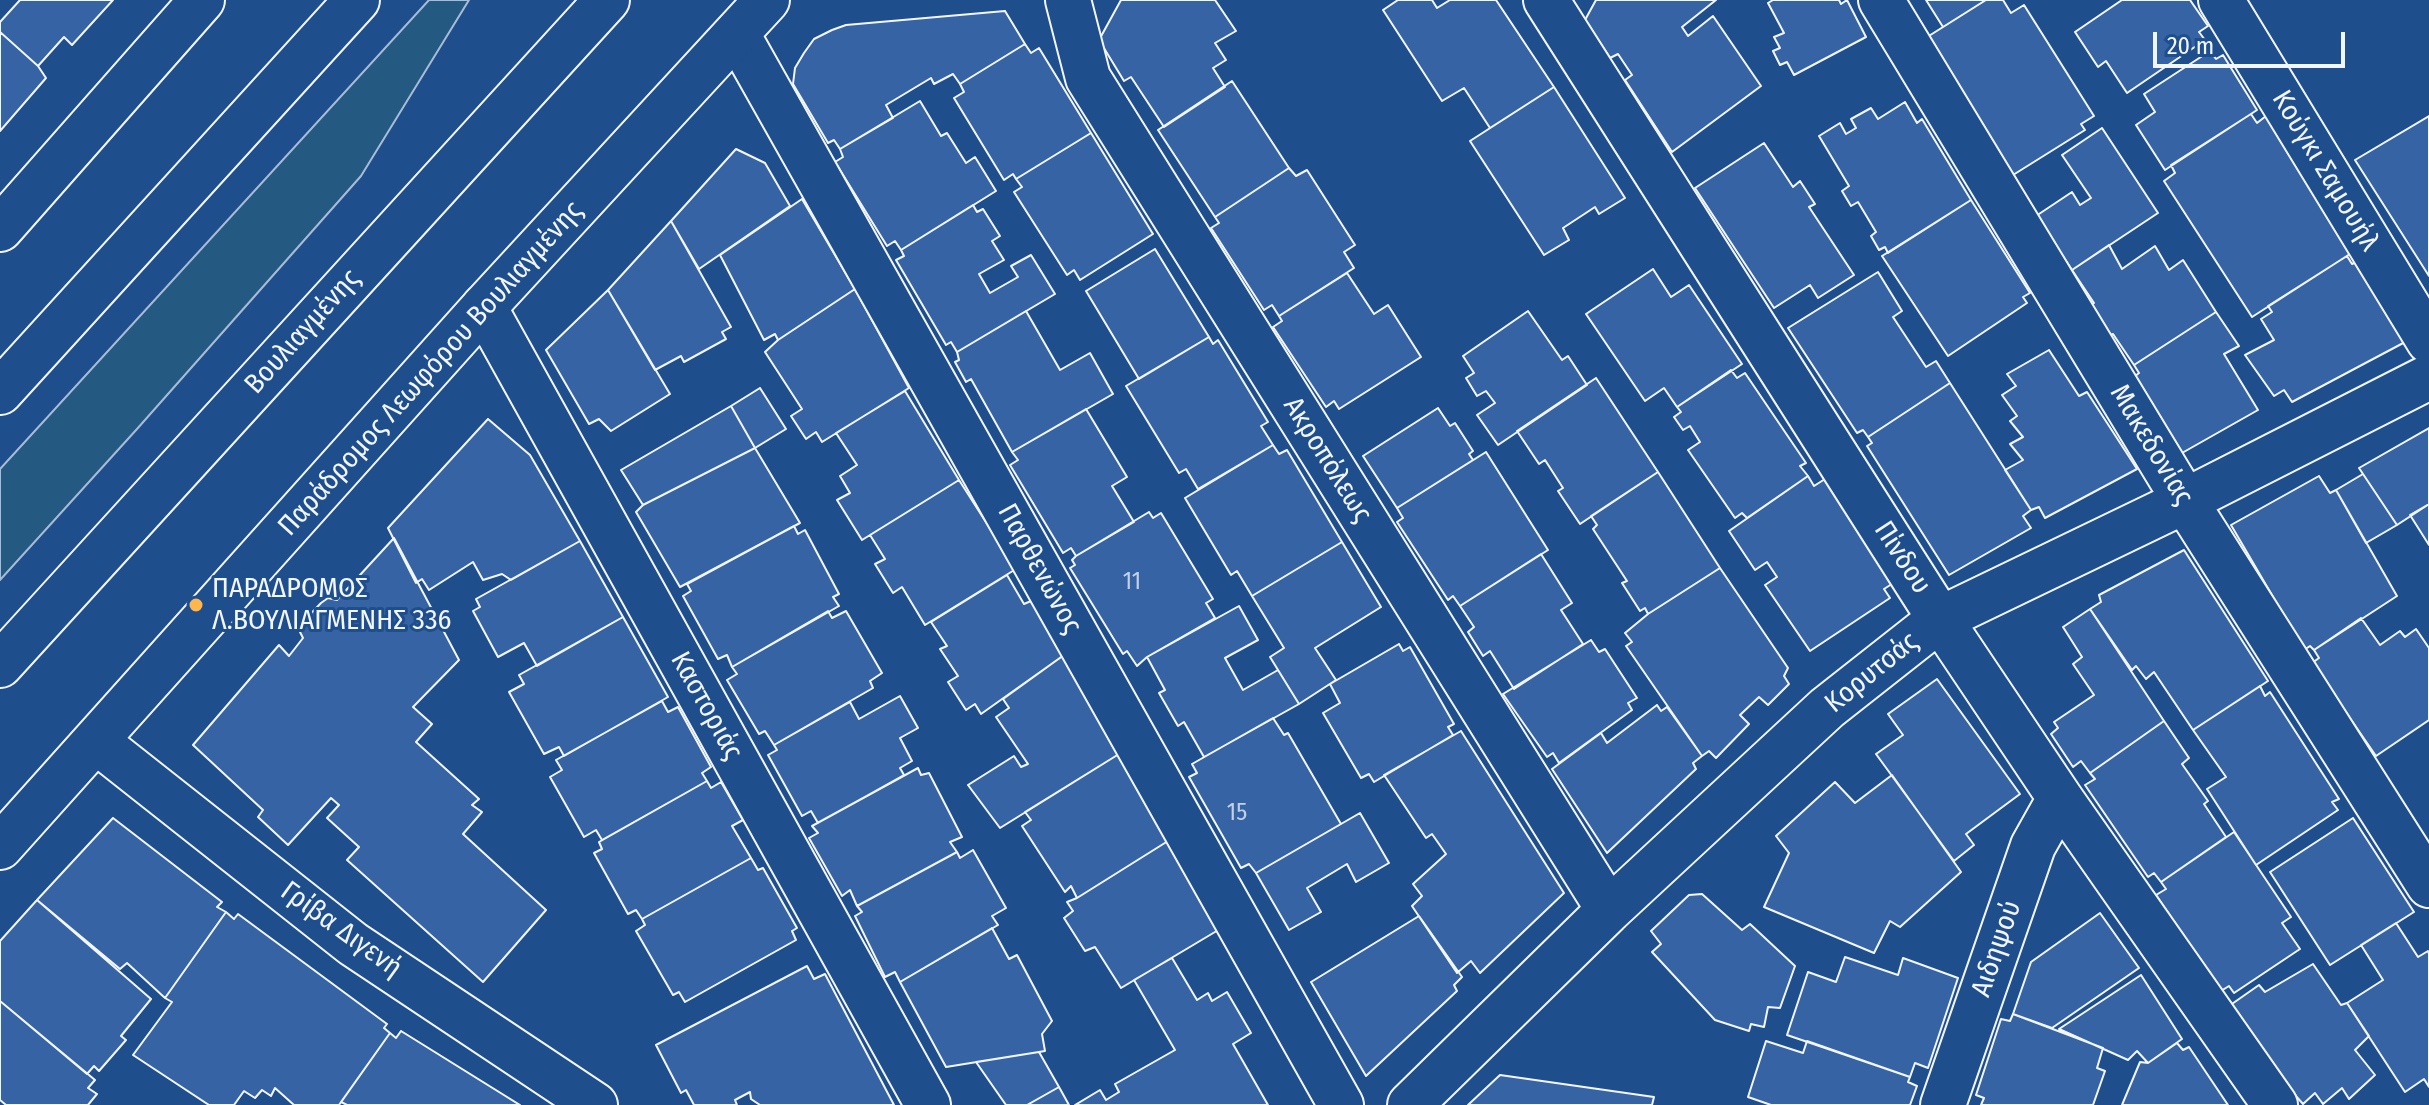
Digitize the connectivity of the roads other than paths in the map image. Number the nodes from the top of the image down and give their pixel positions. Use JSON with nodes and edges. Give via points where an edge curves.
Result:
{"nodes":[{"id":1,"x":202,"y":0,"type":"edge"},
{"id":2,"x":357,"y":0,"type":"edge"},
{"id":3,"x":607,"y":0,"type":"edge"},
{"id":4,"x":767,"y":0,"type":"edge"},
{"id":5,"x":1068,"y":0,"type":"edge"},
{"id":6,"x":1546,"y":0,"type":"edge"},
{"id":7,"x":1881,"y":0,"type":"edge"},
{"id":8,"x":2221,"y":0,"type":"edge"},
{"id":9,"x":737,"y":34,"type":"junction"},
{"id":10,"x":0,"y":229,"type":"edge"},
{"id":11,"x":484,"y":307,"type":"junction"},
{"id":12,"x":2429,"y":341,"type":"edge"},
{"id":13,"x":2429,"y":377,"type":"edge"},
{"id":14,"x":0,"y":392,"type":"edge"},
{"id":15,"x":2185,"y":501,"type":"junction"},
{"id":16,"x":1940,"y":619,"type":"junction"},
{"id":17,"x":0,"y":665,"type":"edge"},
{"id":18,"x":96,"y":741,"type":"junction"},
{"id":19,"x":2060,"y":798,"type":"junction"},
{"id":20,"x":0,"y":847,"type":"edge"},
{"id":21,"x":2429,"y":885,"type":"edge"},
{"id":22,"x":1609,"y":910,"type":"junction"},
{"id":23,"x":595,"y":1105,"type":"edge"},
{"id":24,"x":928,"y":1105,"type":"edge"},
{"id":25,"x":1341,"y":1105,"type":"edge"},
{"id":26,"x":1410,"y":1105,"type":"edge"},
{"id":27,"x":1943,"y":1105,"type":"edge"},
{"id":28,"x":2275,"y":1105,"type":"edge"}],
"edges":[{"from":1,"to":10,"type":"street"},
{"from":2,"to":14,"type":"street"},
{"from":3,"to":17,"type":"street","name":"Βουλιαγμένης"},
{"from":4,"to":9,"type":"street","name":"Παράδρομος Λεωφόρου Βουλιαγμένης"},
{"from":5,"to":22,"type":"street","name":"Ακροπόλεως","via":[[1088,78]]},
{"from":6,"to":16,"type":"street","name":"Πίνδου"},
{"from":7,"to":15,"type":"street","name":"Μακεδονίας"},
{"from":8,"to":12,"type":"street","name":"Κούγκι Σαμουήλ"},
{"from":9,"to":11,"type":"street","name":"Παράδρομος Λεωφόρου Βουλιαγμένης"},
{"from":9,"to":25,"type":"street","name":"Παρθενώνος"},
{"from":11,"to":18,"type":"street","name":"Παράδρομος Λεωφόρου Βουλιαγμένης"},
{"from":11,"to":24,"type":"street","name":"Καστοριάς"},
{"from":13,"to":15,"type":"street","name":"Κορυτσάς"},
{"from":15,"to":16,"type":"street","name":"Κορυτσάς"},
{"from":15,"to":21,"type":"street","name":"Μακεδονίας"},
{"from":16,"to":19,"type":"street","name":"Πίνδου"},
{"from":16,"to":22,"type":"street","name":"Κορυτσάς","via":[[1827,708]]},
{"from":18,"to":20,"type":"street","name":"Παράδρομος Λεωφόρου Βουλιαγμένης"},
{"from":18,"to":23,"type":"street","name":"Γρίβα Διγενή","via":[[353,944]]},
{"from":19,"to":27,"type":"street","name":"Αιδηψού","via":[[2033,846]]},
{"from":19,"to":28,"type":"street","name":"Πίνδου"},
{"from":22,"to":26,"type":"street","name":"Κορυτσάς"}]}
